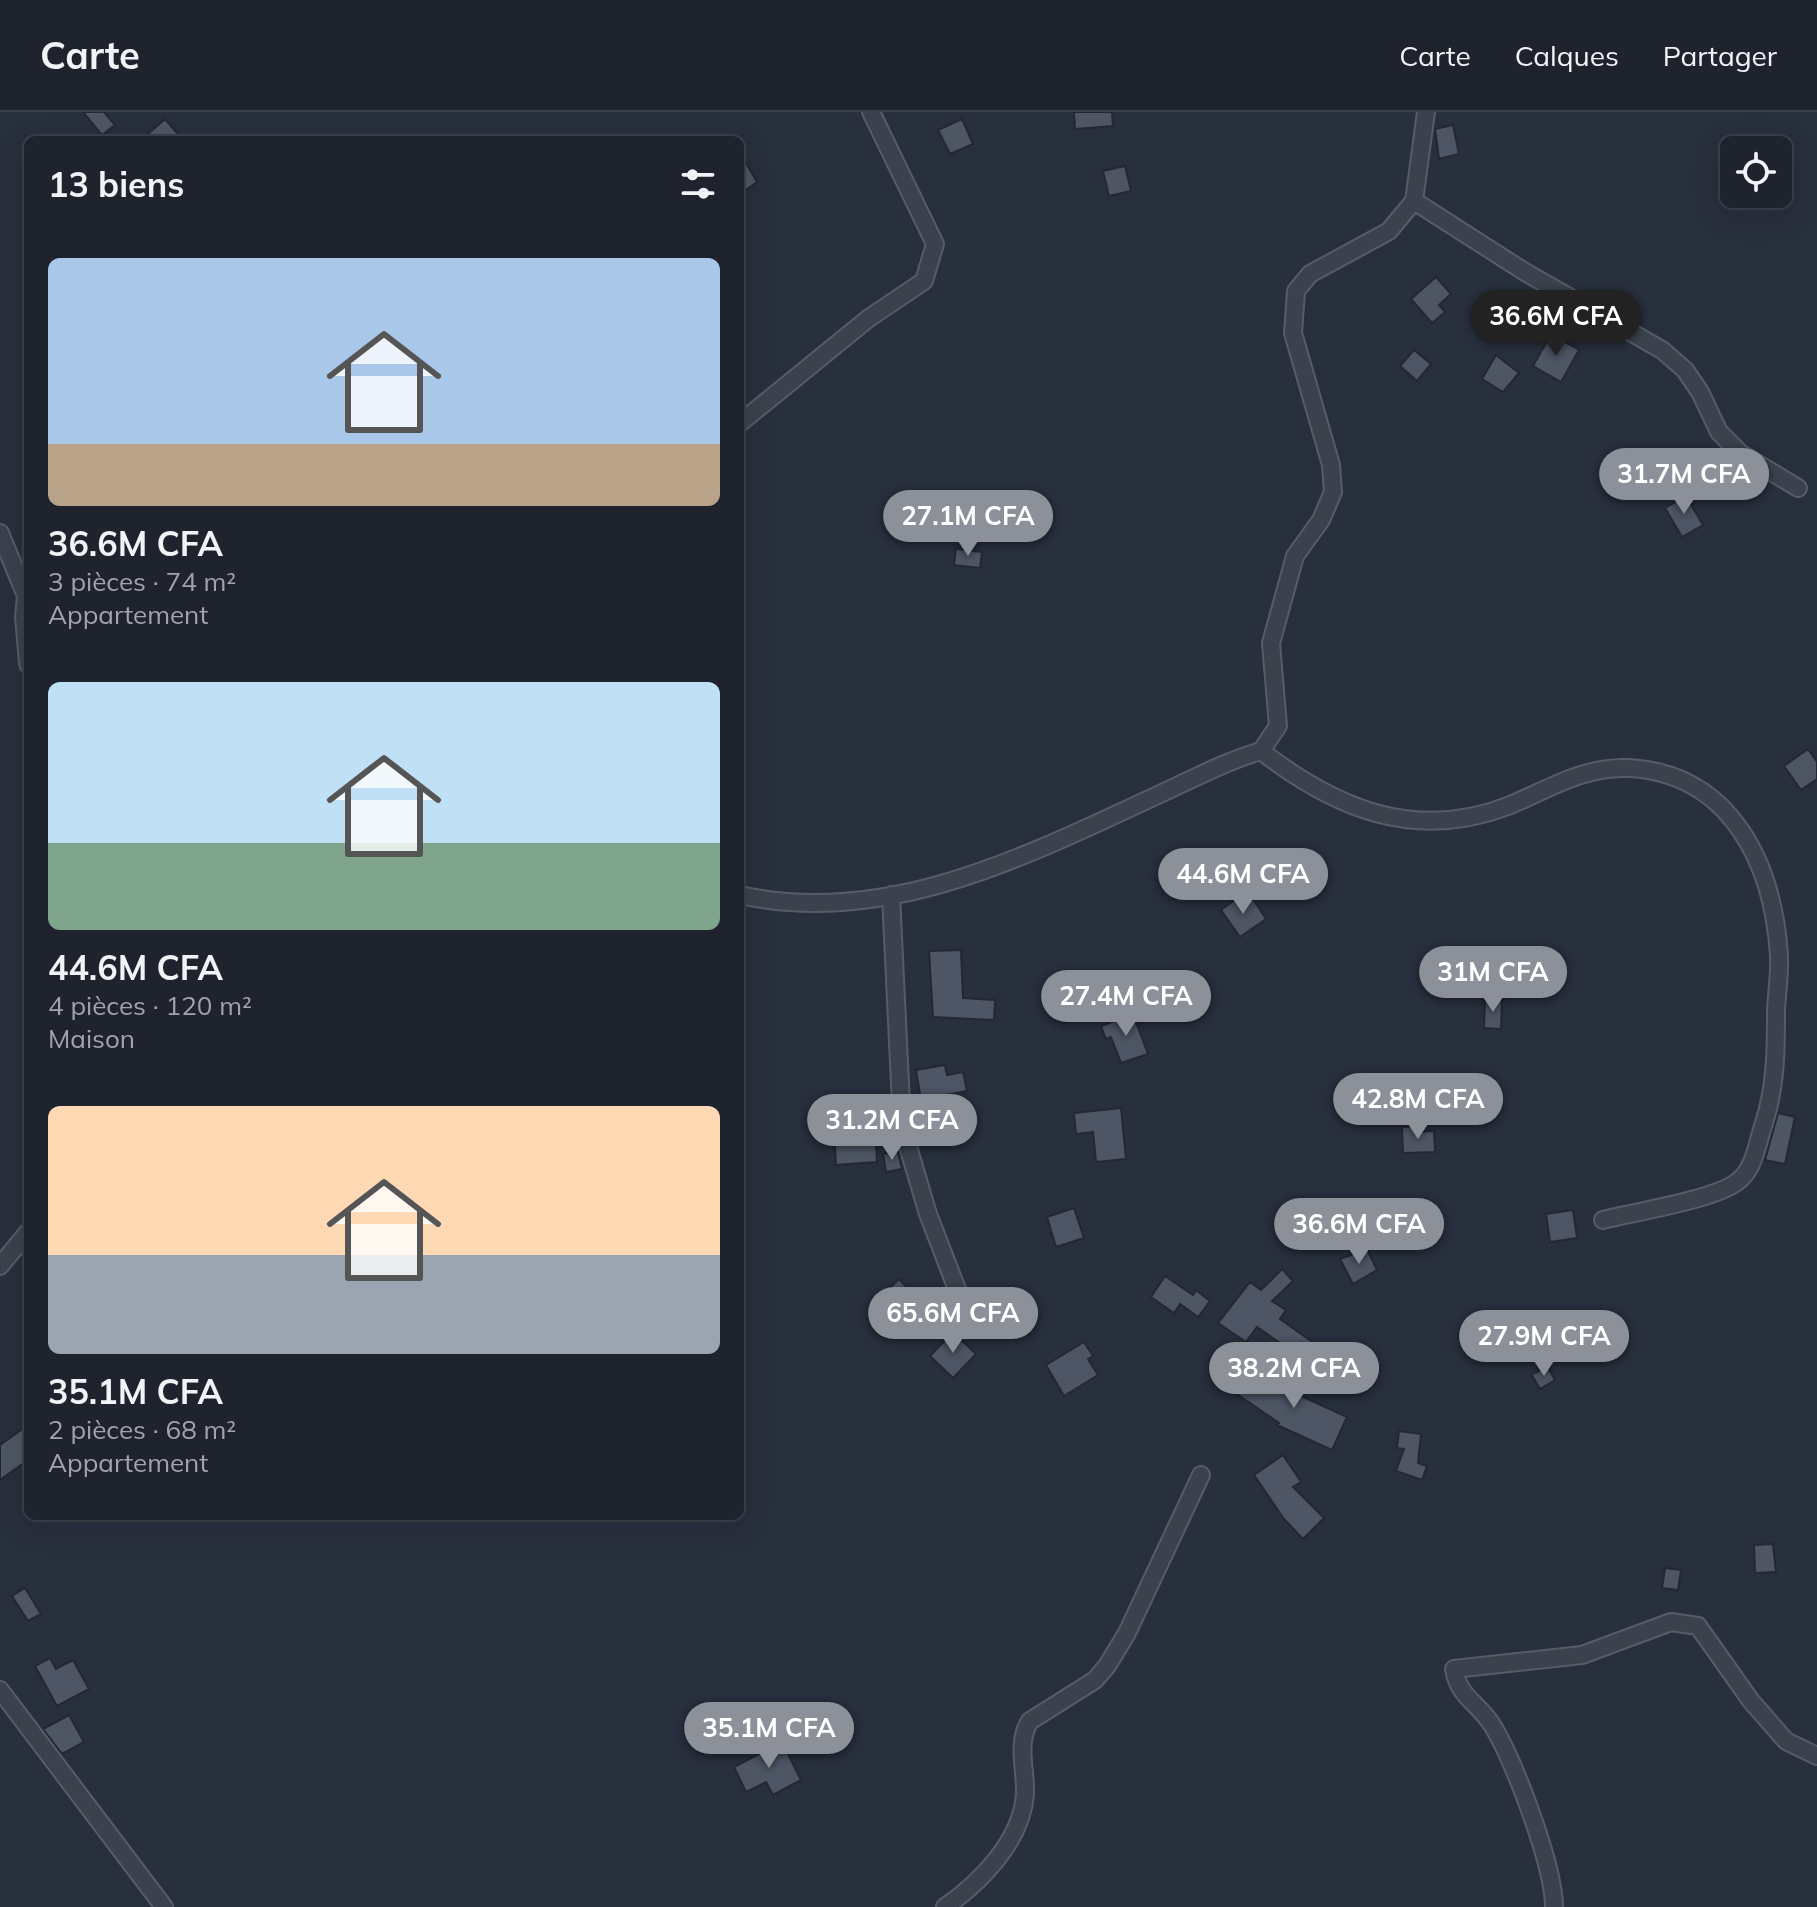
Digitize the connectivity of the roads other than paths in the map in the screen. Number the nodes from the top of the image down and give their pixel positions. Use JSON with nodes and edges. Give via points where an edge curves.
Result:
{"nodes":[{"id":1,"x":871,"y":112,"type":"edge"},
{"id":2,"x":1426,"y":112,"type":"edge"},
{"id":3,"x":1414,"y":201,"type":"junction"},
{"id":4,"x":744,"y":420,"type":"edge"},
{"id":5,"x":1798,"y":488,"type":"dead end"},
{"id":6,"x":0,"y":533,"type":"edge"},
{"id":7,"x":24,"y":591,"type":"edge"},
{"id":8,"x":1261,"y":751,"type":"junction"},
{"id":9,"x":891,"y":895,"type":"junction"},
{"id":10,"x":744,"y":896,"type":"edge"},
{"id":11,"x":1603,"y":1220,"type":"dead end"},
{"id":12,"x":24,"y":1237,"type":"edge"},
{"id":13,"x":0,"y":1266,"type":"edge"},
{"id":14,"x":960,"y":1297,"type":"dead end"},
{"id":15,"x":1201,"y":1475,"type":"dead end"},
{"id":16,"x":0,"y":1690,"type":"edge"},
{"id":17,"x":1817,"y":1756,"type":"edge"},
{"id":18,"x":150,"y":1888,"type":"junction"},
{"id":19,"x":147,"y":1907,"type":"edge"},
{"id":20,"x":164,"y":1907,"type":"edge"},
{"id":21,"x":945,"y":1907,"type":"edge"},
{"id":22,"x":1554,"y":1907,"type":"edge"}],
"edges":[{"from":1,"to":4,"type":"street","via":[[935,244],[924,281],[869,318]]},
{"from":2,"to":3,"type":"street"},
{"from":3,"to":5,"type":"street","via":[[1662,350],[1685,370],[1719,432],[1740,453]]},
{"from":3,"to":8,"type":"street","via":[[1389,231],[1310,274],[1296,291],[1293,333],[1331,465],[1333,492],[1295,556],[1271,643],[1278,726]]},
{"from":6,"to":7,"type":"street"},
{"from":8,"to":9,"type":"street","via":[[1030,854],[963,879]]},
{"from":8,"to":11,"type":"street","via":[[1304,784],[1359,811],[1451,820],[1505,807],[1601,770],[1665,774],[1713,799],[1745,833],[1760,861],[1779,955],[1773,1096],[1757,1154],[1737,1182]]},
{"from":9,"to":10,"type":"street","via":[[832,901]]},
{"from":9,"to":14,"type":"street","via":[[902,1126]]},
{"from":12,"to":13,"type":"street"},
{"from":15,"to":21,"type":"street","via":[[1107,1666],[1095,1680],[1030,1721],[1023,1732],[1025,1795],[1016,1832],[988,1868]]},
{"from":16,"to":18,"type":"street"},
{"from":17,"to":22,"type":"street","via":[[1786,1741],[1698,1626],[1671,1622],[1582,1655],[1454,1669],[1457,1688],[1481,1709],[1506,1752],[1550,1868]]},
{"from":18,"to":19,"type":"street"},
{"from":18,"to":20,"type":"street"}]}
